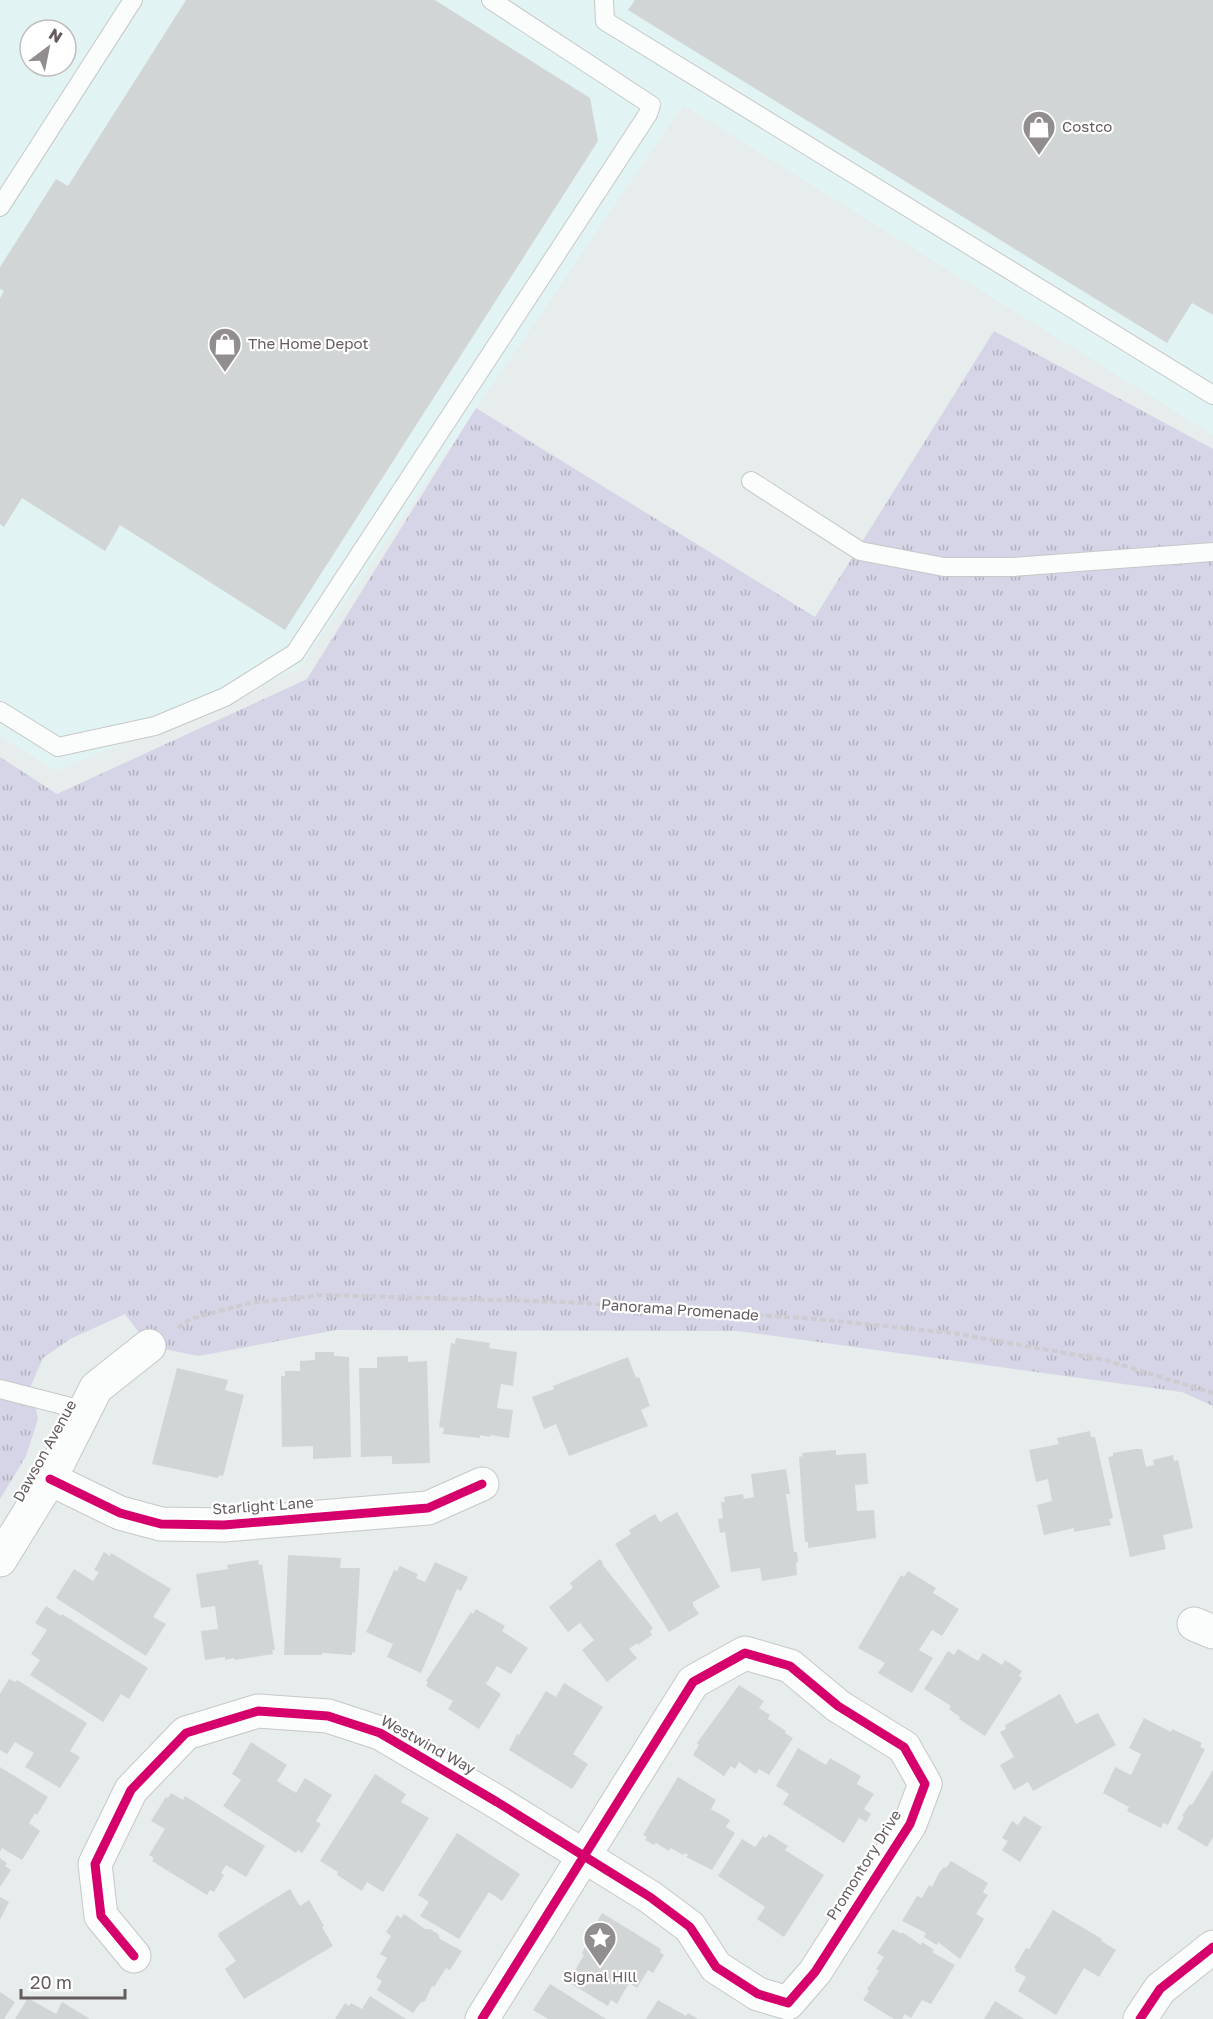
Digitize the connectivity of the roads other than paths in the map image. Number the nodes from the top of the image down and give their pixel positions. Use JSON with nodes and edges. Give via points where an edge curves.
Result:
{"nodes":[{"id":1,"x":133,"y":0,"type":"edge"},
{"id":2,"x":491,"y":0,"type":"edge"},
{"id":3,"x":604,"y":0,"type":"edge"},
{"id":4,"x":0,"y":207,"type":"edge"},
{"id":5,"x":1213,"y":395,"type":"edge"},
{"id":6,"x":751,"y":481,"type":"dead end"},
{"id":7,"x":1213,"y":552,"type":"edge"},
{"id":8,"x":0,"y":711,"type":"edge"},
{"id":9,"x":149,"y":1346,"type":"road end"},
{"id":10,"x":0,"y":1389,"type":"edge"},
{"id":11,"x":91,"y":1399,"type":"junction"},
{"id":12,"x":50,"y":1479,"type":"junction"},
{"id":13,"x":482,"y":1484,"type":"dead end"},
{"id":14,"x":0,"y":1560,"type":"edge"},
{"id":15,"x":584,"y":1856,"type":"junction"},
{"id":16,"x":1213,"y":1947,"type":"edge"},
{"id":17,"x":134,"y":1956,"type":"dead end"},
{"id":18,"x":482,"y":2019,"type":"edge"},
{"id":19,"x":1140,"y":2019,"type":"edge"}],
"edges":[{"from":1,"to":4,"type":"lane"},
{"from":2,"to":8,"type":"lane","via":[[651,105],[295,653],[225,697],[165,722],[58,747]]},
{"from":3,"to":5,"type":"lane","via":[[605,21]]},
{"from":6,"to":7,"type":"lane","via":[[860,551],[944,567],[1013,567]]},
{"from":9,"to":11,"type":"street"},
{"from":10,"to":11,"type":"lane"},
{"from":11,"to":12,"type":"street","name":"Dawson Avenue"},
{"from":12,"to":13,"type":"street","name":"Starlight Lane","via":[[120,1513],[161,1524],[224,1525],[428,1508]]},
{"from":12,"to":14,"type":"street","name":"Dawson Avenue"},
{"from":15,"to":15,"type":"street","name":"Promontory Drive","via":[[690,1927],[716,1967],[758,1994],[788,2003],[815,1972],[910,1824],[925,1784],[904,1748],[838,1706],[790,1666],[745,1653],[693,1682]]},
{"from":15,"to":17,"type":"street","name":"Westwind Way","via":[[380,1733],[328,1716],[258,1711],[186,1733],[131,1790],[95,1864],[101,1916]]},
{"from":15,"to":18,"type":"street","name":"Promontory Drive"},
{"from":16,"to":19,"type":"street","via":[[1160,1989]]}]}
